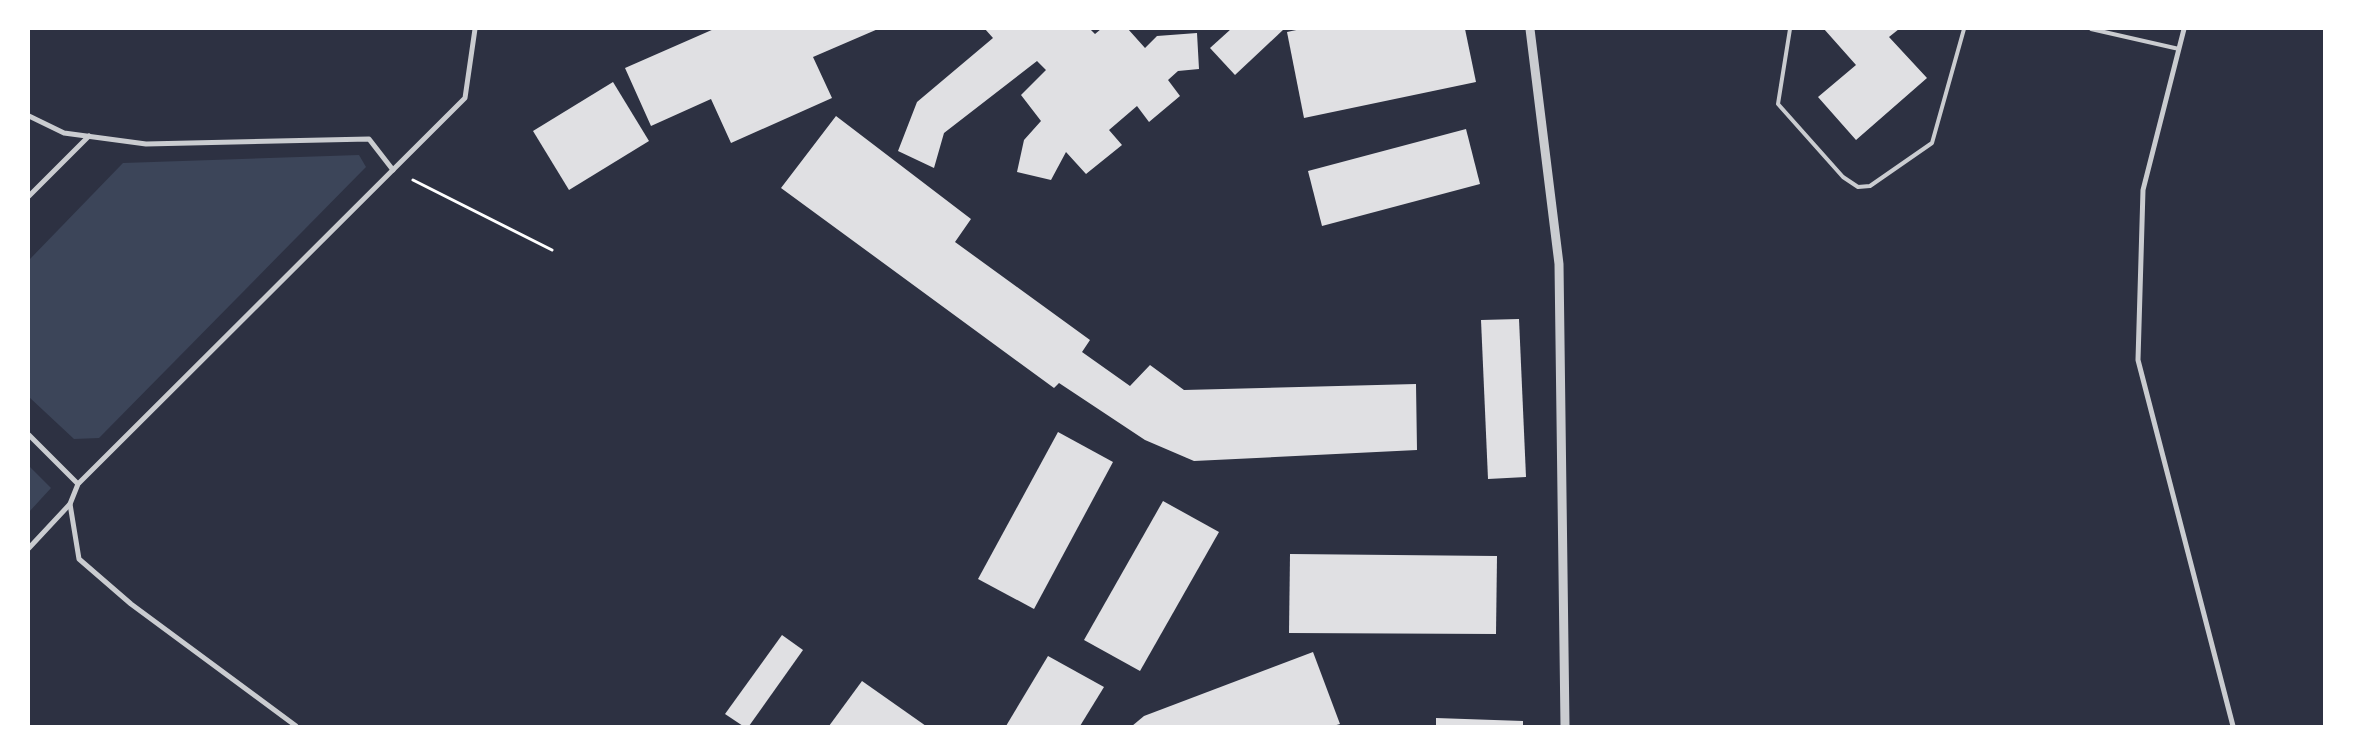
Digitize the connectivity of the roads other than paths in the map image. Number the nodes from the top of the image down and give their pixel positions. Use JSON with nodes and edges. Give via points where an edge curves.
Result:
{"nodes":[{"id":1,"x":475,"y":29,"type":"edge"},
{"id":2,"x":1530,"y":29,"type":"edge"},
{"id":3,"x":1790,"y":29,"type":"edge"},
{"id":4,"x":1964,"y":29,"type":"edge"},
{"id":5,"x":2092,"y":29,"type":"edge"},
{"id":6,"x":2184,"y":29,"type":"edge"},
{"id":7,"x":2179,"y":49,"type":"junction"},
{"id":8,"x":29,"y":116,"type":"edge"},
{"id":9,"x":89,"y":136,"type":"junction"},
{"id":10,"x":393,"y":170,"type":"junction"},
{"id":11,"x":29,"y":196,"type":"edge"},
{"id":12,"x":29,"y":435,"type":"edge"},
{"id":13,"x":78,"y":484,"type":"junction"},
{"id":14,"x":70,"y":504,"type":"junction"},
{"id":15,"x":29,"y":548,"type":"edge"},
{"id":16,"x":296,"y":726,"type":"edge"},
{"id":17,"x":1565,"y":726,"type":"edge"},
{"id":18,"x":2232,"y":726,"type":"edge"}],
"edges":[{"from":1,"to":10,"type":"street","via":[[465,98]]},
{"from":2,"to":17,"type":"street","via":[[1559,264]]},
{"from":3,"to":4,"type":"lane","via":[[1778,104],[1843,177],[1858,188],[1870,186],[1932,142]]},
{"from":5,"to":7,"type":"lane"},
{"from":6,"to":7,"type":"street"},
{"from":7,"to":18,"type":"street","via":[[2143,190],[2138,360]]},
{"from":8,"to":9,"type":"street","via":[[64,133]]},
{"from":9,"to":10,"type":"street","via":[[146,144],[369,140]]},
{"from":9,"to":11,"type":"street"},
{"from":10,"to":13,"type":"street"},
{"from":12,"to":13,"type":"street"},
{"from":13,"to":14,"type":"street"},
{"from":14,"to":15,"type":"street"},
{"from":14,"to":16,"type":"street","via":[[79,560],[131,604]]}]}
